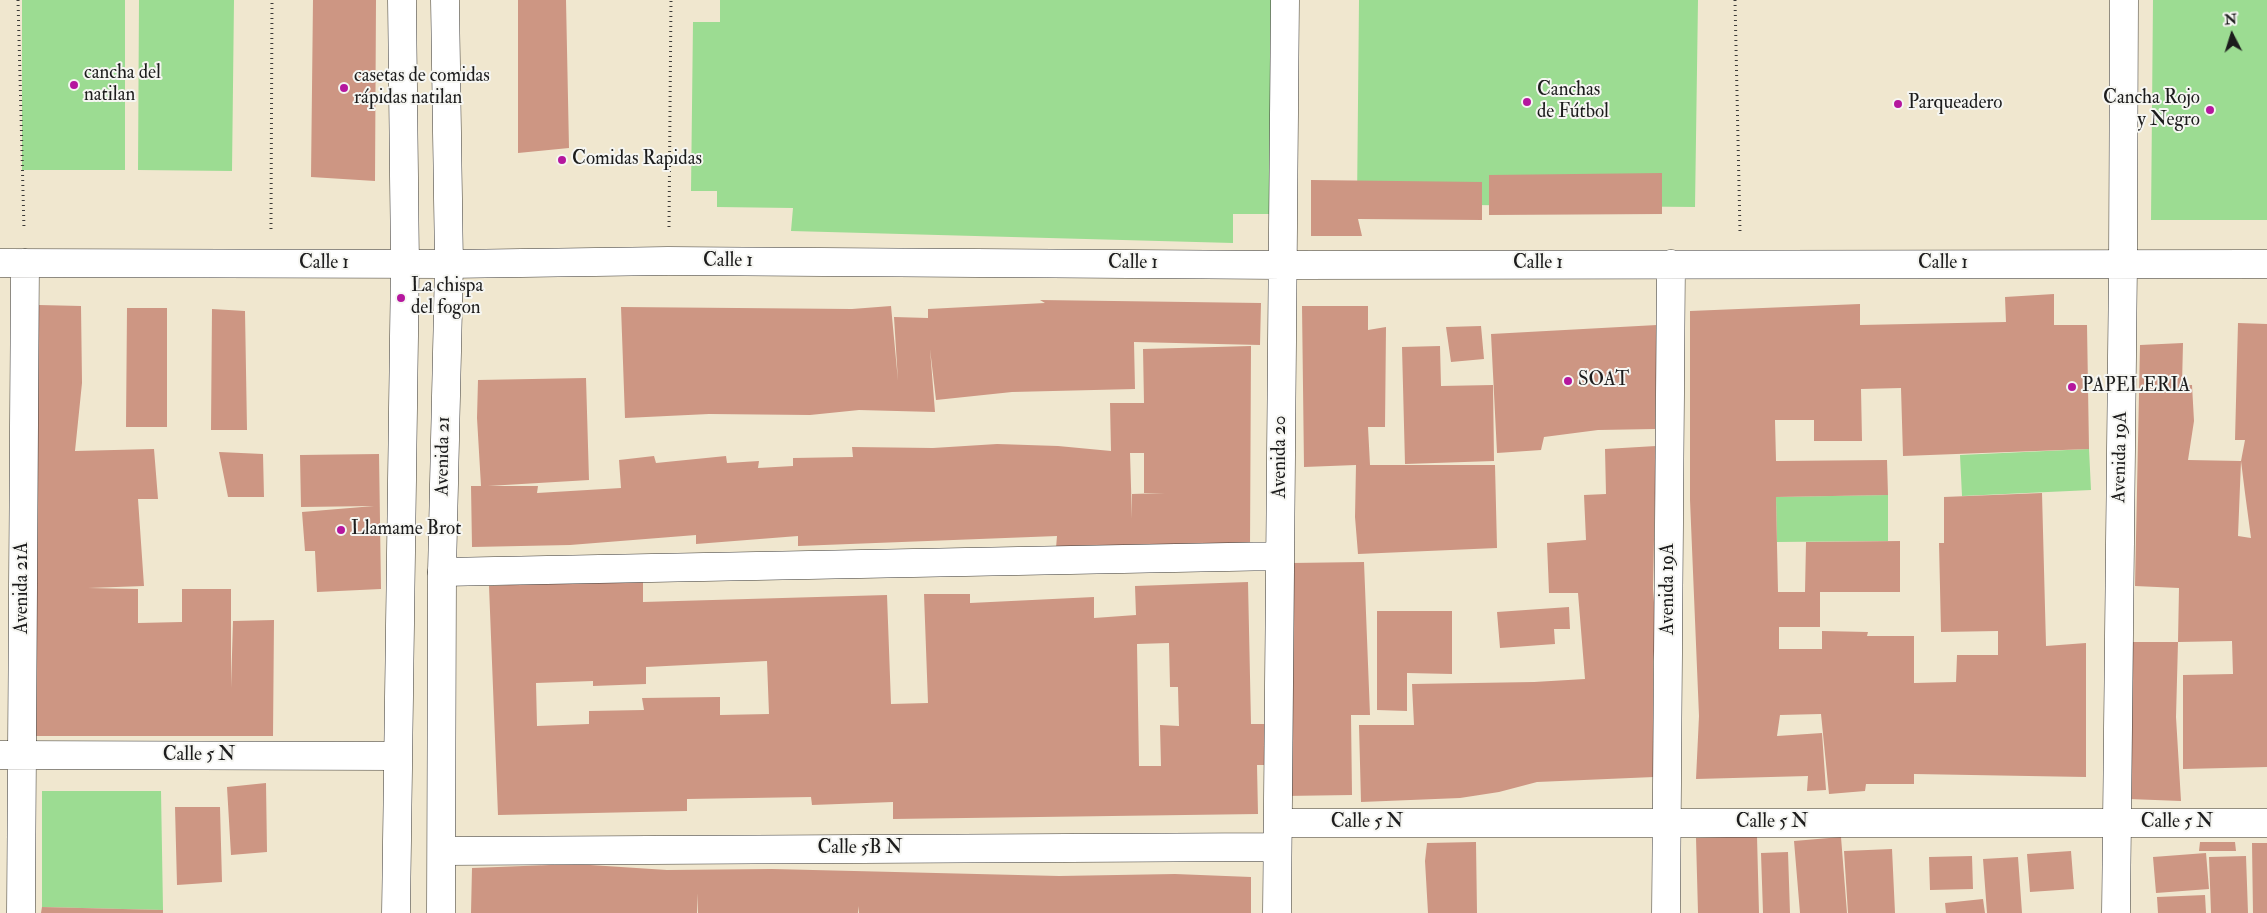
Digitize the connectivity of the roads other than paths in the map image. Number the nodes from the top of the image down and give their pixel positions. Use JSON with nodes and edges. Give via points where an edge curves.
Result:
{"nodes":[{"id":1,"x":402,"y":0,"type":"edge"},
{"id":2,"x":445,"y":0,"type":"edge"},
{"id":3,"x":1286,"y":0,"type":"edge"},
{"id":4,"x":2124,"y":0,"type":"edge"},
{"id":5,"x":13,"y":263,"type":"edge"},
{"id":6,"x":405,"y":264,"type":"junction"},
{"id":7,"x":449,"y":264,"type":"junction"},
{"id":8,"x":1283,"y":264,"type":"junction"},
{"id":9,"x":1671,"y":264,"type":"junction"},
{"id":10,"x":2124,"y":264,"type":"junction"},
{"id":11,"x":2267,"y":264,"type":"edge"},
{"id":12,"x":1280,"y":556,"type":"junction"},
{"id":13,"x":442,"y":572,"type":"junction"},
{"id":14,"x":11,"y":755,"type":"edge"},
{"id":15,"x":397,"y":756,"type":"junction"},
{"id":16,"x":1667,"y":823,"type":"junction"},
{"id":17,"x":2117,"y":823,"type":"junction"},
{"id":18,"x":2267,"y":823,"type":"edge"},
{"id":19,"x":1278,"y":835,"type":"junction"},
{"id":20,"x":442,"y":851,"type":"junction"},
{"id":21,"x":21,"y":913,"type":"edge"},
{"id":22,"x":396,"y":913,"type":"edge"},
{"id":23,"x":441,"y":913,"type":"edge"},
{"id":24,"x":1277,"y":913,"type":"edge"},
{"id":25,"x":1666,"y":913,"type":"edge"},
{"id":26,"x":2116,"y":913,"type":"edge"}],
"edges":[{"from":1,"to":6,"type":"street"},
{"from":2,"to":7,"type":"street","name":"Avenida 21"},
{"from":3,"to":8,"type":"street","name":"Avenida 20"},
{"from":4,"to":10,"type":"street","name":"Avenida 19A"},
{"from":5,"to":6,"type":"street","name":"Calle 1"},
{"from":5,"to":14,"type":"street","name":"Avenida 21A"},
{"from":6,"to":7,"type":"street","name":"Calle 1"},
{"from":6,"to":15,"type":"street"},
{"from":7,"to":8,"type":"street","name":"Calle 1","via":[[668,261]]},
{"from":7,"to":13,"type":"street","name":"Avenida 21"},
{"from":8,"to":9,"type":"street","name":"Calle 1"},
{"from":8,"to":12,"type":"street","name":"Avenida 20"},
{"from":9,"to":10,"type":"street","name":"Calle 1"},
{"from":9,"to":16,"type":"street","name":"Avenida 19A"},
{"from":10,"to":11,"type":"street","name":"Calle 1"},
{"from":10,"to":17,"type":"street","name":"Avenida 19A"},
{"from":12,"to":13,"type":"street"},
{"from":12,"to":19,"type":"street","name":"Avenida 20"},
{"from":13,"to":20,"type":"street","name":"Avenida 21"},
{"from":14,"to":15,"type":"street","name":"Calle 5 N"},
{"from":14,"to":21,"type":"street","name":"Avenida 21A"},
{"from":15,"to":22,"type":"street"},
{"from":16,"to":17,"type":"street","name":"Calle 5 N"},
{"from":16,"to":19,"type":"street","name":"Calle 5 N"},
{"from":16,"to":25,"type":"street","name":"Avenida 19A"},
{"from":17,"to":18,"type":"street","name":"Calle 5 N"},
{"from":17,"to":26,"type":"street","name":"Avenida 19A"},
{"from":19,"to":20,"type":"street","name":"Calle 5B N"},
{"from":19,"to":24,"type":"street","name":"Avenida 20"},
{"from":20,"to":23,"type":"street","name":"Avenida 21"}]}
